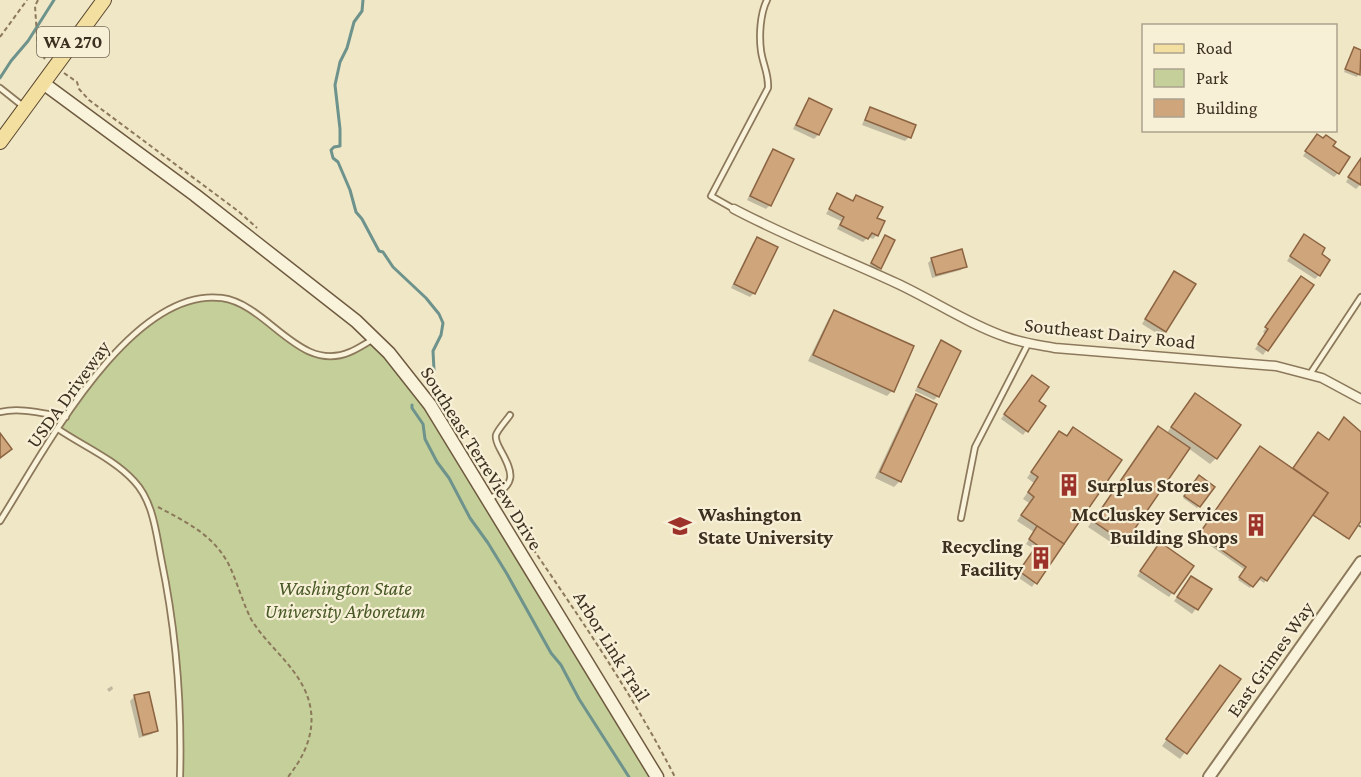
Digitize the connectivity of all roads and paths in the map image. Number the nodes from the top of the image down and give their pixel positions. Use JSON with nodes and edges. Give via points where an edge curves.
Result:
{"nodes":[{"id":1,"x":27,"y":0,"type":"edge"},
{"id":2,"x":38,"y":0,"type":"edge"},
{"id":3,"x":104,"y":0,"type":"edge"},
{"id":4,"x":767,"y":0,"type":"edge"},
{"id":5,"x":0,"y":38,"type":"edge"},
{"id":6,"x":41,"y":56,"type":"dead end"},
{"id":7,"x":43,"y":83,"type":"junction"},
{"id":8,"x":0,"y":88,"type":"edge"},
{"id":9,"x":25,"y":108,"type":"junction"},
{"id":10,"x":0,"y":142,"type":"edge"},
{"id":11,"x":734,"y":209,"type":"joint"},
{"id":12,"x":1361,"y":297,"type":"edge"},
{"id":13,"x":375,"y":338,"type":"junction"},
{"id":14,"x":1028,"y":344,"type":"junction"},
{"id":15,"x":1310,"y":374,"type":"junction"},
{"id":16,"x":1361,"y":399,"type":"edge"},
{"id":17,"x":0,"y":412,"type":"edge"},
{"id":18,"x":510,"y":415,"type":"dead end"},
{"id":19,"x":66,"y":417,"type":"junction"},
{"id":20,"x":58,"y":429,"type":"junction"},
{"id":21,"x":487,"y":500,"type":"junction"},
{"id":22,"x":148,"y":502,"type":"junction"},
{"id":23,"x":961,"y":518,"type":"dead end"},
{"id":24,"x":0,"y":521,"type":"edge"},
{"id":25,"x":527,"y":540,"type":"dead end"},
{"id":26,"x":1361,"y":562,"type":"edge"},
{"id":27,"x":180,"y":777,"type":"edge"},
{"id":28,"x":288,"y":777,"type":"edge"},
{"id":29,"x":657,"y":777,"type":"edge"},
{"id":30,"x":675,"y":777,"type":"edge"},
{"id":31,"x":1209,"y":777,"type":"edge"}],
"edges":[{"from":1,"to":5,"type":"path"},
{"from":2,"to":6,"type":"path","via":[[35,6]]},
{"from":3,"to":7,"type":"main road","number":"WA 270"},
{"from":4,"to":11,"type":"lane","via":[[762,9],[761,50],[769,76],[768,88],[711,196]]},
{"from":7,"to":9,"type":"main road","number":"WA 270"},
{"from":7,"to":13,"type":"main road","name":"Southeast TerreView Drive","via":[[195,195]]},
{"from":8,"to":9,"type":"lane"},
{"from":9,"to":10,"type":"main road","number":"WA 270"},
{"from":11,"to":14,"type":"street","name":"Southeast Dairy Road","via":[[995,333]]},
{"from":12,"to":15,"type":"lane"},
{"from":13,"to":19,"type":"lane","name":"USDA Driveway","via":[[349,353],[312,354],[259,314],[223,298],[201,298],[152,318],[124,342]]},
{"from":13,"to":21,"type":"main road","name":"Southeast TerreView Drive","via":[[430,405]]},
{"from":14,"to":15,"type":"street","name":"Southeast Dairy Road","via":[[1259,364]]},
{"from":14,"to":23,"type":"lane","via":[[975,447]]},
{"from":15,"to":16,"type":"street","name":"Southeast Dairy Road"},
{"from":17,"to":19,"type":"lane","via":[[28,411]]},
{"from":18,"to":21,"type":"lane","via":[[496,441],[511,476],[502,492]]},
{"from":19,"to":20,"type":"lane","name":"USDA Driveway"},
{"from":20,"to":22,"type":"lane","via":[[116,466],[134,481]]},
{"from":20,"to":24,"type":"lane","name":"USDA Driveway"},
{"from":21,"to":29,"type":"main road","name":"Southeast TerreView Drive"},
{"from":22,"to":27,"type":"lane","via":[[165,575],[177,660]]},
{"from":22,"to":28,"type":"path","via":[[195,526],[219,548],[262,636],[306,690],[312,708],[310,739]]},
{"from":25,"to":30,"type":"path","name":"Arbor Link Trail","via":[[622,686]]},
{"from":26,"to":31,"type":"street","name":"East Grimes Way"}]}
